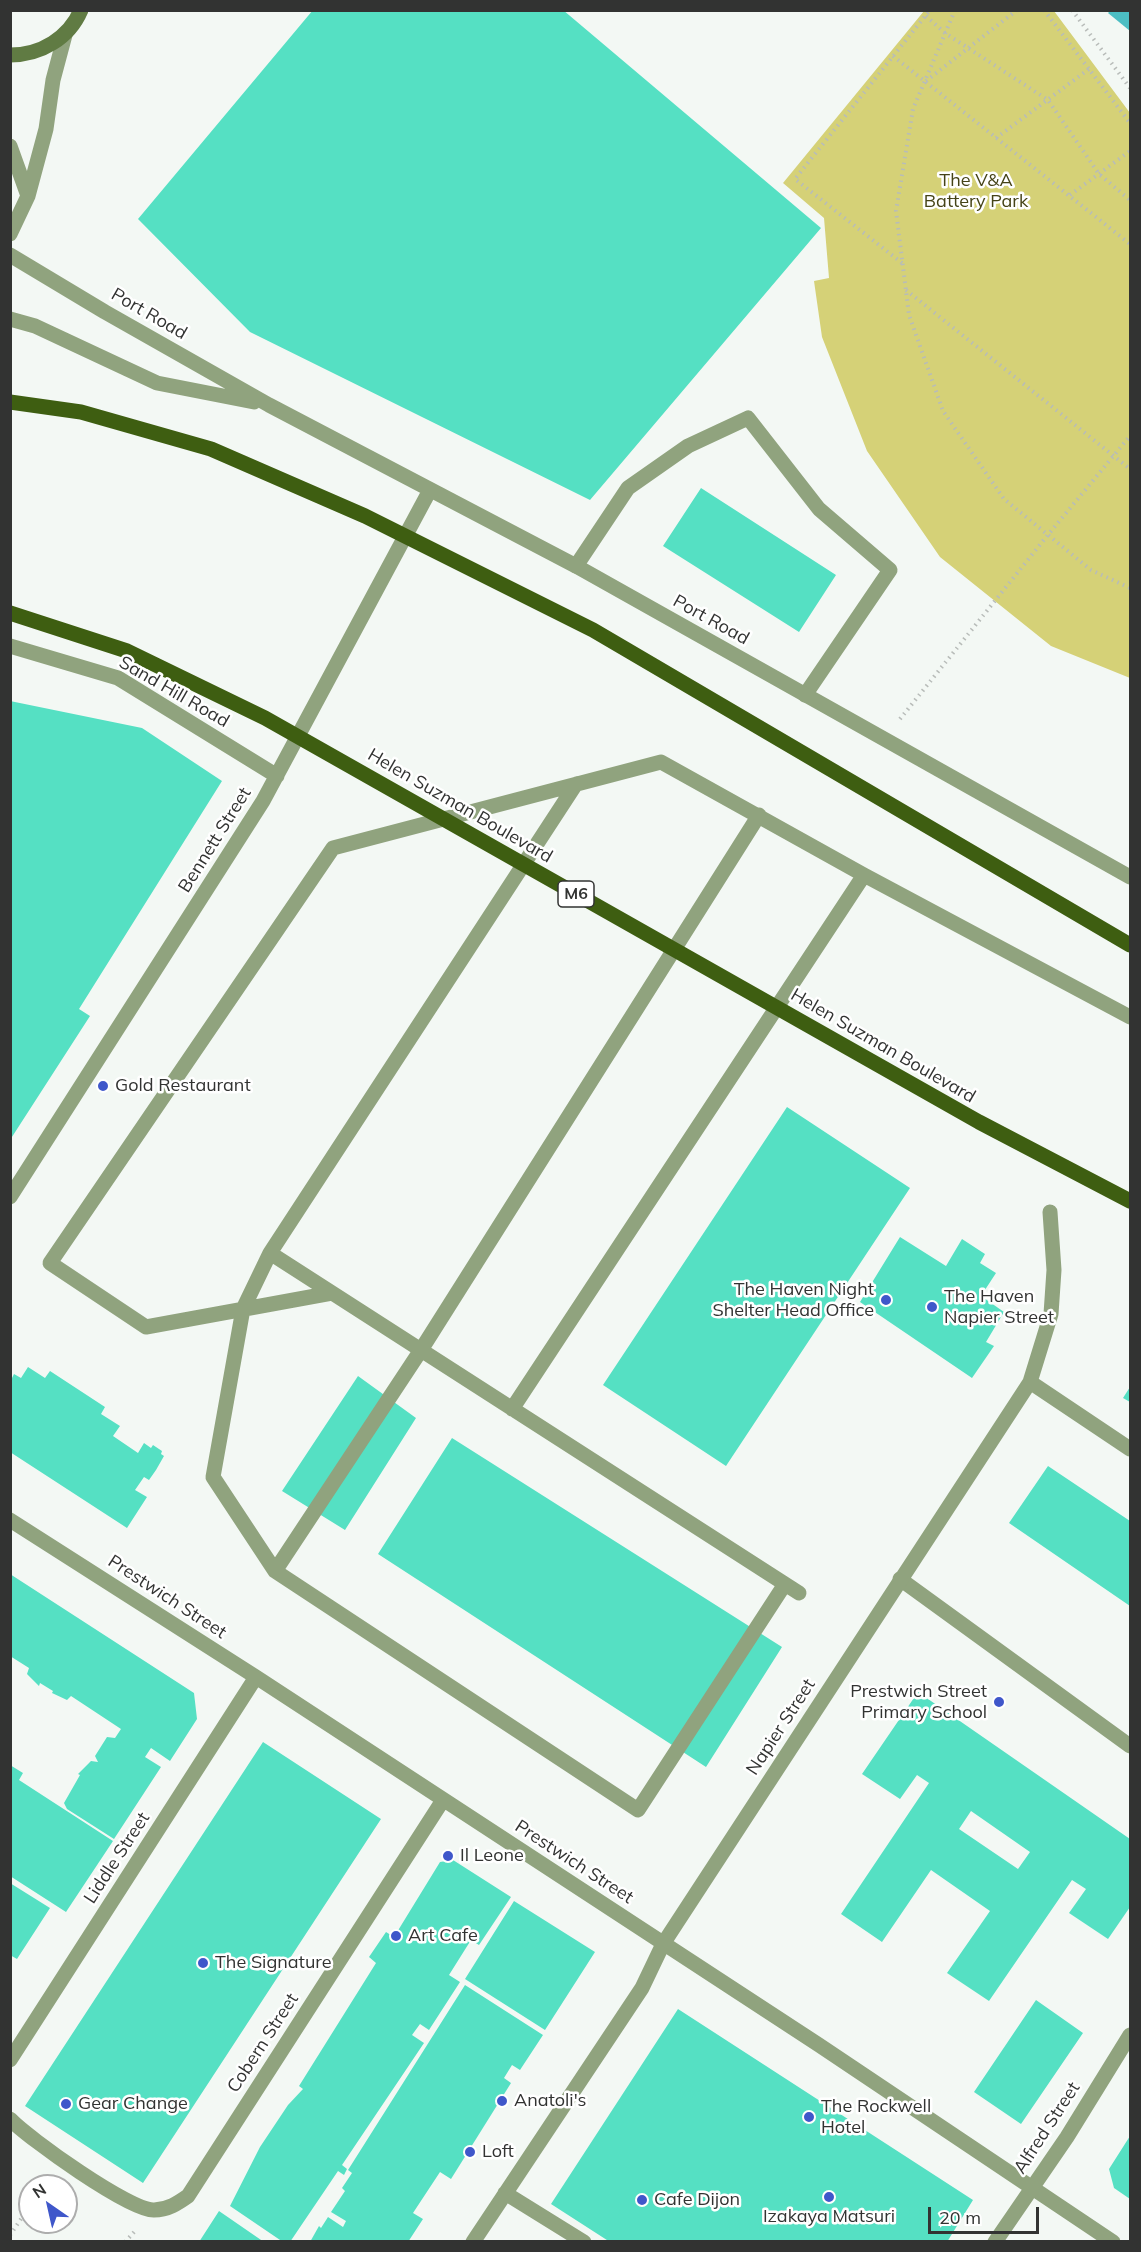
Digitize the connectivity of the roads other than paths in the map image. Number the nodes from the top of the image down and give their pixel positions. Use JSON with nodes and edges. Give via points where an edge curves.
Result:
{"nodes":[{"id":1,"x":81,"y":10,"type":"edge"},
{"id":2,"x":65,"y":35,"type":"junction"},
{"id":3,"x":10,"y":55,"type":"edge"},
{"id":4,"x":10,"y":146,"type":"edge"},
{"id":5,"x":28,"y":196,"type":"junction"},
{"id":6,"x":10,"y":234,"type":"edge"},
{"id":7,"x":10,"y":255,"type":"edge"},
{"id":8,"x":10,"y":319,"type":"edge"},
{"id":9,"x":10,"y":402,"type":"edge"},
{"id":10,"x":268,"y":405,"type":"junction"},
{"id":11,"x":430,"y":490,"type":"junction"},
{"id":12,"x":576,"y":566,"type":"junction"},
{"id":13,"x":10,"y":613,"type":"edge"},
{"id":14,"x":10,"y":646,"type":"edge"},
{"id":15,"x":805,"y":694,"type":"junction"},
{"id":16,"x":277,"y":776,"type":"junction"},
{"id":17,"x":576,"y":784,"type":"junction"},
{"id":18,"x":759,"y":815,"type":"junction"},
{"id":19,"x":864,"y":875,"type":"junction"},
{"id":20,"x":1131,"y":877,"type":"edge"},
{"id":21,"x":1131,"y":945,"type":"edge"},
{"id":22,"x":1131,"y":1017,"type":"edge"},
{"id":23,"x":10,"y":1197,"type":"edge"},
{"id":24,"x":1131,"y":1201,"type":"edge"},
{"id":25,"x":1050,"y":1212,"type":"dead end"},
{"id":26,"x":270,"y":1253,"type":"junction"},
{"id":27,"x":332,"y":1293,"type":"junction"},
{"id":28,"x":243,"y":1309,"type":"junction"},
{"id":29,"x":421,"y":1350,"type":"junction"},
{"id":30,"x":1029,"y":1382,"type":"junction"},
{"id":31,"x":512,"y":1408,"type":"junction"},
{"id":32,"x":1131,"y":1449,"type":"edge"},
{"id":33,"x":10,"y":1520,"type":"edge"},
{"id":34,"x":275,"y":1571,"type":"junction"},
{"id":35,"x":900,"y":1579,"type":"junction"},
{"id":36,"x":785,"y":1584,"type":"junction"},
{"id":37,"x":799,"y":1593,"type":"dead end"},
{"id":38,"x":256,"y":1677,"type":"junction"},
{"id":39,"x":1131,"y":1746,"type":"edge"},
{"id":40,"x":443,"y":1800,"type":"junction"},
{"id":41,"x":663,"y":1944,"type":"junction"},
{"id":42,"x":1131,"y":2035,"type":"edge"},
{"id":43,"x":10,"y":2060,"type":"edge"},
{"id":44,"x":10,"y":2119,"type":"edge"},
{"id":45,"x":1031,"y":2188,"type":"junction"},
{"id":46,"x":505,"y":2193,"type":"junction"},
{"id":47,"x":473,"y":2241,"type":"edge"},
{"id":48,"x":584,"y":2241,"type":"edge"},
{"id":49,"x":995,"y":2241,"type":"edge"},
{"id":50,"x":1113,"y":2241,"type":"edge"}],
"edges":[{"from":1,"to":2,"type":"street"},
{"from":2,"to":3,"type":"street","via":[[41,50]]},
{"from":2,"to":5,"type":"street"},
{"from":4,"to":5,"type":"street"},
{"from":5,"to":6,"type":"street"},
{"from":7,"to":10,"type":"street","name":"Port Road"},
{"from":8,"to":10,"type":"street","name":"Port Road","via":[[35,326],[157,382]]},
{"from":9,"to":21,"type":"main road","bridge":true,"via":[[81,412],[211,449],[366,516],[593,630]]},
{"from":10,"to":11,"type":"street","name":"Port Road"},
{"from":11,"to":12,"type":"street","name":"Port Road"},
{"from":11,"to":16,"type":"street","name":"Bennett Street"},
{"from":12,"to":15,"type":"street","name":"Port Road"},
{"from":12,"to":15,"type":"street","via":[[628,488],[688,446],[748,418],[819,509],[890,570]]},
{"from":13,"to":24,"type":"main road","name":"Helen Suzman Boulevard","number":"M6","bridge":true,"via":[[127,651],[265,718],[979,1122]]},
{"from":14,"to":16,"type":"street","name":"Sand Hill Road","via":[[118,678]]},
{"from":15,"to":20,"type":"street","name":"Port Road"},
{"from":16,"to":23,"type":"street","name":"Bennett Street"},
{"from":17,"to":18,"type":"street","via":[[661,762]]},
{"from":17,"to":26,"type":"street"},
{"from":17,"to":28,"type":"street","via":[[333,848],[50,1263],[146,1327]]},
{"from":18,"to":19,"type":"street"},
{"from":18,"to":29,"type":"street"},
{"from":19,"to":22,"type":"street"},
{"from":19,"to":31,"type":"street"},
{"from":25,"to":30,"type":"street","name":"Napier Street","via":[[1054,1270],[1051,1314]]},
{"from":26,"to":27,"type":"street"},
{"from":26,"to":28,"type":"street"},
{"from":27,"to":28,"type":"street"},
{"from":27,"to":29,"type":"street"},
{"from":28,"to":34,"type":"street","via":[[213,1477]]},
{"from":29,"to":31,"type":"street"},
{"from":29,"to":34,"type":"street"},
{"from":30,"to":32,"type":"street"},
{"from":30,"to":35,"type":"street","name":"Napier Street"},
{"from":31,"to":36,"type":"street"},
{"from":33,"to":38,"type":"street","name":"Prestwich Street"},
{"from":34,"to":36,"type":"street","via":[[638,1810]]},
{"from":35,"to":39,"type":"street"},
{"from":35,"to":41,"type":"street","name":"Napier Street"},
{"from":36,"to":37,"type":"street"},
{"from":38,"to":40,"type":"street","name":"Prestwich Street"},
{"from":38,"to":43,"type":"street","name":"Liddle Street"},
{"from":40,"to":41,"type":"street","name":"Prestwich Street"},
{"from":40,"to":44,"type":"street","name":"Cobern Street","via":[[188,2196],[167,2208],[143,2209],[70,2166]]},
{"from":41,"to":45,"type":"street","name":"Prestwich Street"},
{"from":41,"to":46,"type":"street","name":"Napier Street","via":[[642,1988]]},
{"from":42,"to":45,"type":"street","name":"Alfred Street"},
{"from":45,"to":49,"type":"street","name":"Alfred Street"},
{"from":45,"to":50,"type":"street","name":"Prestwich Street"},
{"from":46,"to":47,"type":"street","name":"Napier Street"},
{"from":46,"to":48,"type":"street"}]}
